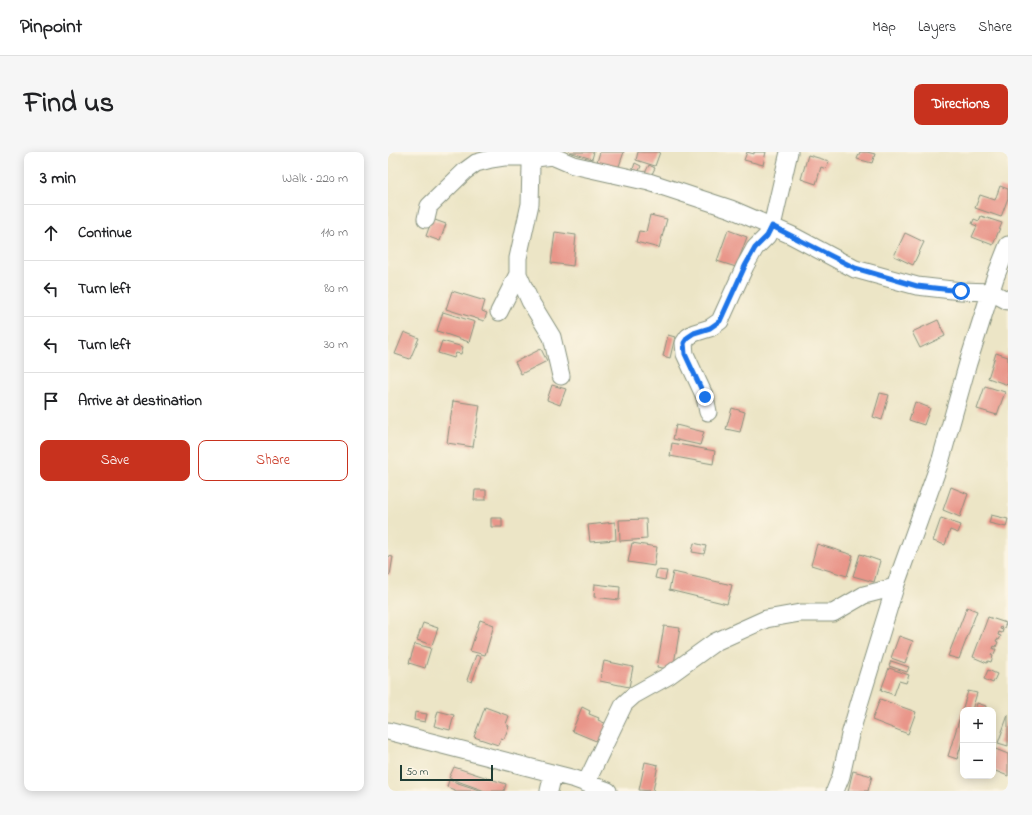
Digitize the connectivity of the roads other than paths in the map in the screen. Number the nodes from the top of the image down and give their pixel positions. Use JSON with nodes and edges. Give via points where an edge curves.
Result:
{"nodes":[{"id":1,"x":789,"y":152,"type":"edge"},
{"id":2,"x":535,"y":154,"type":"edge"},
{"id":3,"x":426,"y":219,"type":"dead end"},
{"id":4,"x":772,"y":226,"type":"junction"},
{"id":5,"x":1008,"y":245,"type":"edge"},
{"id":6,"x":518,"y":274,"type":"junction"},
{"id":7,"x":991,"y":292,"type":"junction"},
{"id":8,"x":1008,"y":300,"type":"edge"},
{"id":9,"x":499,"y":312,"type":"dead end"},
{"id":10,"x":561,"y":376,"type":"dead end"},
{"id":11,"x":708,"y":412,"type":"dead end"},
{"id":12,"x":895,"y":587,"type":"junction"},
{"id":13,"x":388,"y":731,"type":"edge"},
{"id":14,"x":553,"y":774,"type":"junction"},
{"id":15,"x":586,"y":783,"type":"junction"},
{"id":16,"x":548,"y":791,"type":"edge"},
{"id":17,"x":608,"y":791,"type":"edge"},
{"id":18,"x":835,"y":791,"type":"edge"}],
"edges":[{"from":1,"to":4,"type":"street"},
{"from":2,"to":3,"type":"street","via":[[476,163],[429,206]]},
{"from":2,"to":4,"type":"street","via":[[552,156],[574,166],[649,182]]},
{"from":2,"to":6,"type":"street","via":[[530,204],[518,258]]},
{"from":4,"to":7,"type":"street","via":[[855,268],[917,286]]},
{"from":4,"to":11,"type":"street","via":[[745,266],[720,321],[710,328],[694,333],[684,343],[685,354],[705,397]]},
{"from":5,"to":7,"type":"street"},
{"from":6,"to":9,"type":"street"},
{"from":6,"to":10,"type":"street","via":[[530,301],[552,337]]},
{"from":7,"to":8,"type":"street"},
{"from":7,"to":12,"type":"street","via":[[968,363],[942,459]]},
{"from":12,"to":15,"type":"street","via":[[864,595],[833,613],[800,613],[766,619],[715,642],[624,704]]},
{"from":12,"to":18,"type":"street"},
{"from":13,"to":14,"type":"street"},
{"from":14,"to":15,"type":"street"},
{"from":14,"to":16,"type":"street"},
{"from":15,"to":17,"type":"street"}]}
